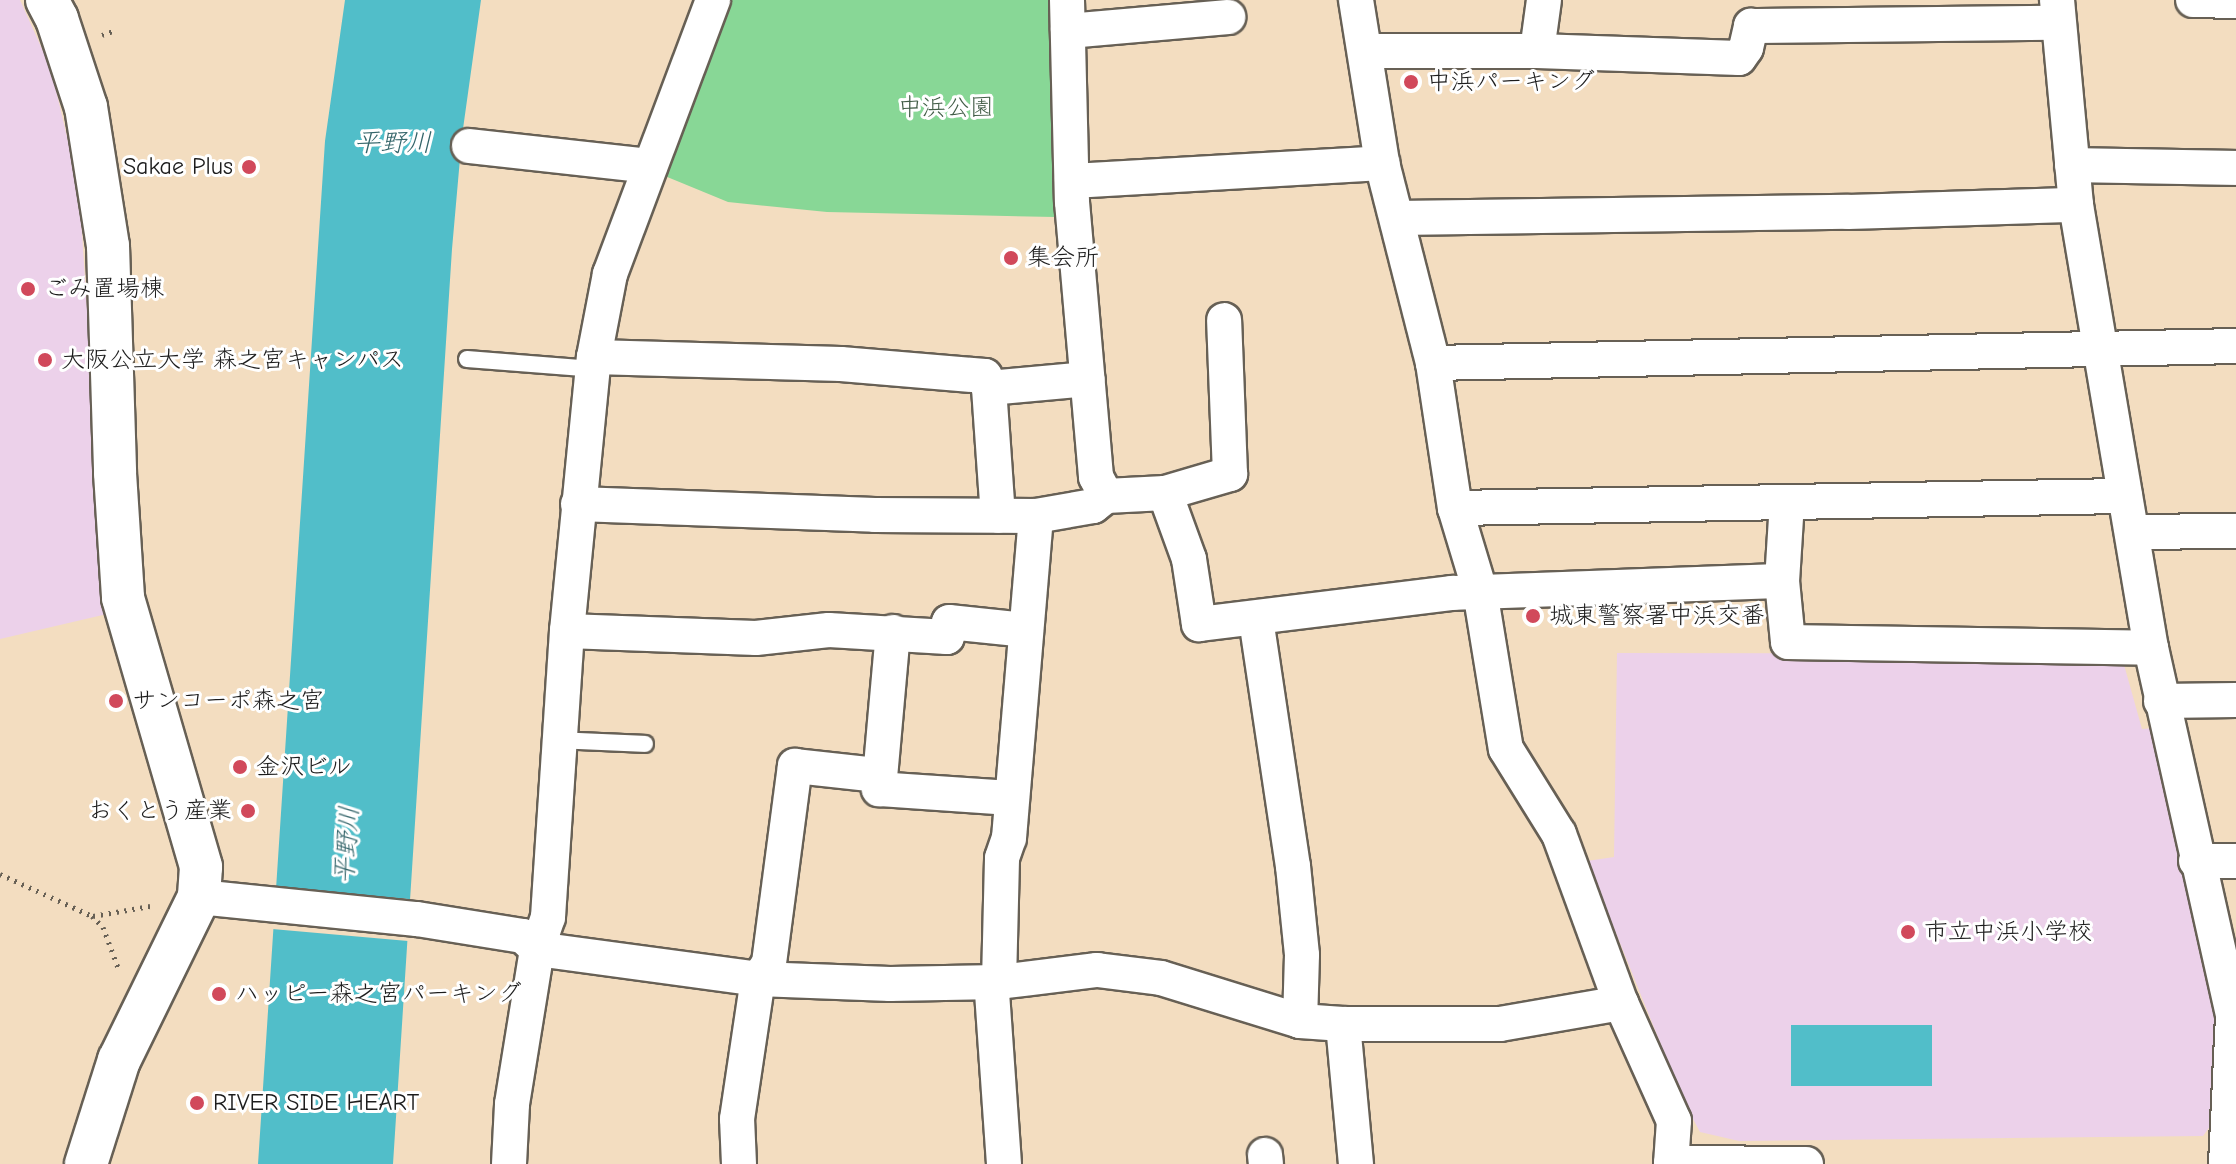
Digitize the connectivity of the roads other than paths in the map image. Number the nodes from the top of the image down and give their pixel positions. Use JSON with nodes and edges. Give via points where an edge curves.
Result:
{"nodes":[{"id":1,"x":47,"y":0,"type":"edge"},
{"id":2,"x":713,"y":0,"type":"edge"},
{"id":3,"x":1356,"y":0,"type":"edge"},
{"id":4,"x":1544,"y":0,"type":"edge"},
{"id":5,"x":2193,"y":0,"type":"edge"},
{"id":6,"x":2236,"y":1,"type":"edge"},
{"id":7,"x":2058,"y":11,"type":"edge"},
{"id":8,"x":1750,"y":13,"type":"edge"},
{"id":9,"x":1068,"y":16,"type":"edge"},
{"id":10,"x":1228,"y":17,"type":"dead end"},
{"id":11,"x":1365,"y":51,"type":"junction"},
{"id":12,"x":1537,"y":51,"type":"junction"},
{"id":13,"x":469,"y":146,"type":"dead end"},
{"id":14,"x":1382,"y":163,"type":"junction"},
{"id":15,"x":2072,"y":165,"type":"junction"},
{"id":16,"x":650,"y":166,"type":"junction"},
{"id":17,"x":2236,"y":168,"type":"edge"},
{"id":18,"x":1072,"y":181,"type":"junction"},
{"id":19,"x":2076,"y":205,"type":"junction"},
{"id":20,"x":1397,"y":218,"type":"junction"},
{"id":21,"x":1224,"y":320,"type":"dead end"},
{"id":22,"x":2236,"y":346,"type":"edge"},
{"id":23,"x":2102,"y":350,"type":"junction"},
{"id":24,"x":467,"y":359,"type":"dead end"},
{"id":25,"x":594,"y":363,"type":"junction"},
{"id":26,"x":1433,"y":363,"type":"junction"},
{"id":27,"x":1088,"y":379,"type":"junction"},
{"id":28,"x":989,"y":388,"type":"junction"},
{"id":29,"x":1165,"y":493,"type":"junction"},
{"id":30,"x":1106,"y":496,"type":"junction"},
{"id":31,"x":2125,"y":496,"type":"junction"},
{"id":32,"x":1787,"y":502,"type":"junction"},
{"id":33,"x":578,"y":504,"type":"junction"},
{"id":34,"x":1455,"y":508,"type":"junction"},
{"id":35,"x":998,"y":516,"type":"junction"},
{"id":36,"x":1036,"y":516,"type":"junction"},
{"id":37,"x":2236,"y":531,"type":"edge"},
{"id":38,"x":2133,"y":532,"type":"junction"},
{"id":39,"x":1782,"y":581,"type":"junction"},
{"id":40,"x":1479,"y":594,"type":"junction"},
{"id":41,"x":1256,"y":619,"type":"junction"},
{"id":42,"x":1025,"y":630,"type":"junction"},
{"id":43,"x":567,"y":631,"type":"junction"},
{"id":44,"x":893,"y":632,"type":"junction"},
{"id":45,"x":2151,"y":648,"type":"junction"},
{"id":46,"x":2236,"y":700,"type":"edge"},
{"id":47,"x":2161,"y":701,"type":"junction"},
{"id":48,"x":558,"y":740,"type":"junction"},
{"id":49,"x":645,"y":744,"type":"dead end"},
{"id":50,"x":878,"y":775,"type":"junction"},
{"id":51,"x":1012,"y":798,"type":"junction"},
{"id":52,"x":2196,"y":861,"type":"junction"},
{"id":53,"x":2236,"y":861,"type":"edge"},
{"id":54,"x":199,"y":897,"type":"junction"},
{"id":55,"x":537,"y":949,"type":"junction"},
{"id":56,"x":758,"y":979,"type":"junction"},
{"id":57,"x":999,"y":982,"type":"junction"},
{"id":58,"x":1621,"y":1003,"type":"junction"},
{"id":59,"x":2235,"y":1016,"type":"edge"},
{"id":60,"x":1300,"y":1021,"type":"junction"},
{"id":61,"x":1343,"y":1024,"type":"junction"},
{"id":62,"x":1671,"y":1163,"type":"edge"},
{"id":63,"x":86,"y":1164,"type":"edge"},
{"id":64,"x":509,"y":1164,"type":"edge"},
{"id":65,"x":739,"y":1164,"type":"edge"},
{"id":66,"x":1004,"y":1164,"type":"edge"},
{"id":67,"x":1356,"y":1164,"type":"edge"},
{"id":68,"x":1806,"y":1164,"type":"edge"},
{"id":69,"x":2226,"y":1164,"type":"edge"}],
"edges":[{"from":1,"to":54,"type":"street","via":[[86,107],[108,246],[123,598],[195,836]]},
{"from":2,"to":16,"type":"street"},
{"from":3,"to":11,"type":"street"},
{"from":4,"to":12,"type":"street"},
{"from":5,"to":6,"type":"street"},
{"from":7,"to":8,"type":"street"},
{"from":7,"to":15,"type":"street"},
{"from":8,"to":12,"type":"street","via":[[1746,48],[1739,58]]},
{"from":9,"to":10,"type":"street"},
{"from":9,"to":18,"type":"street"},
{"from":11,"to":12,"type":"street"},
{"from":11,"to":14,"type":"street"},
{"from":13,"to":16,"type":"street"},
{"from":14,"to":18,"type":"street"},
{"from":14,"to":20,"type":"street"},
{"from":15,"to":17,"type":"street"},
{"from":15,"to":19,"type":"street"},
{"from":16,"to":25,"type":"street","via":[[610,274]]},
{"from":18,"to":27,"type":"street"},
{"from":19,"to":20,"type":"street"},
{"from":19,"to":23,"type":"street"},
{"from":20,"to":26,"type":"street"},
{"from":21,"to":29,"type":"street","via":[[1230,474]]},
{"from":22,"to":23,"type":"street"},
{"from":23,"to":26,"type":"street"},
{"from":23,"to":31,"type":"street"},
{"from":24,"to":25,"type":"lane"},
{"from":25,"to":28,"type":"street","via":[[841,364],[985,376]]},
{"from":25,"to":33,"type":"street"},
{"from":26,"to":34,"type":"street"},
{"from":27,"to":28,"type":"street"},
{"from":27,"to":30,"type":"street","via":[[1096,477]]},
{"from":28,"to":35,"type":"street"},
{"from":29,"to":30,"type":"street"},
{"from":29,"to":41,"type":"street","via":[[1189,559],[1199,624]]},
{"from":30,"to":36,"type":"street","via":[[1093,506]]},
{"from":31,"to":32,"type":"street"},
{"from":31,"to":38,"type":"street"},
{"from":32,"to":34,"type":"street"},
{"from":32,"to":39,"type":"street"},
{"from":33,"to":35,"type":"street"},
{"from":33,"to":43,"type":"street"},
{"from":34,"to":40,"type":"street"},
{"from":35,"to":36,"type":"street"},
{"from":36,"to":42,"type":"street"},
{"from":37,"to":38,"type":"street"},
{"from":38,"to":45,"type":"street"},
{"from":39,"to":40,"type":"street"},
{"from":39,"to":45,"type":"street","via":[[1788,642]]},
{"from":40,"to":41,"type":"street","via":[[1452,593]]},
{"from":40,"to":58,"type":"street","via":[[1506,749],[1559,834]]},
{"from":41,"to":60,"type":"street","via":[[1293,866],[1302,955]]},
{"from":42,"to":44,"type":"street","via":[[949,622],[947,637]]},
{"from":42,"to":51,"type":"street"},
{"from":43,"to":44,"type":"street","via":[[756,638],[829,630]]},
{"from":43,"to":48,"type":"street"},
{"from":44,"to":50,"type":"street"},
{"from":45,"to":47,"type":"street"},
{"from":46,"to":47,"type":"street"},
{"from":47,"to":52,"type":"street"},
{"from":48,"to":49,"type":"lane"},
{"from":48,"to":55,"type":"street","via":[[548,917]]},
{"from":50,"to":51,"type":"street","via":[[879,789]]},
{"from":50,"to":56,"type":"street","via":[[795,766],[769,963]]},
{"from":51,"to":57,"type":"street","via":[[1002,858]]},
{"from":52,"to":53,"type":"street"},
{"from":52,"to":59,"type":"street"},
{"from":54,"to":55,"type":"street","via":[[417,919],[523,936]]},
{"from":54,"to":63,"type":"street","via":[[119,1060]]},
{"from":55,"to":56,"type":"street"},
{"from":55,"to":64,"type":"street","via":[[512,1104]]},
{"from":56,"to":57,"type":"street"},
{"from":56,"to":65,"type":"street","via":[[737,1119]]},
{"from":57,"to":60,"type":"street","via":[[1097,970],[1161,978]]},
{"from":57,"to":66,"type":"street","via":[[992,993]]},
{"from":58,"to":61,"type":"street","via":[[1500,1024]]},
{"from":58,"to":62,"type":"street","via":[[1674,1121]]},
{"from":59,"to":69,"type":"street"},
{"from":60,"to":61,"type":"street"},
{"from":61,"to":67,"type":"street"},
{"from":62,"to":68,"type":"street"}]}
